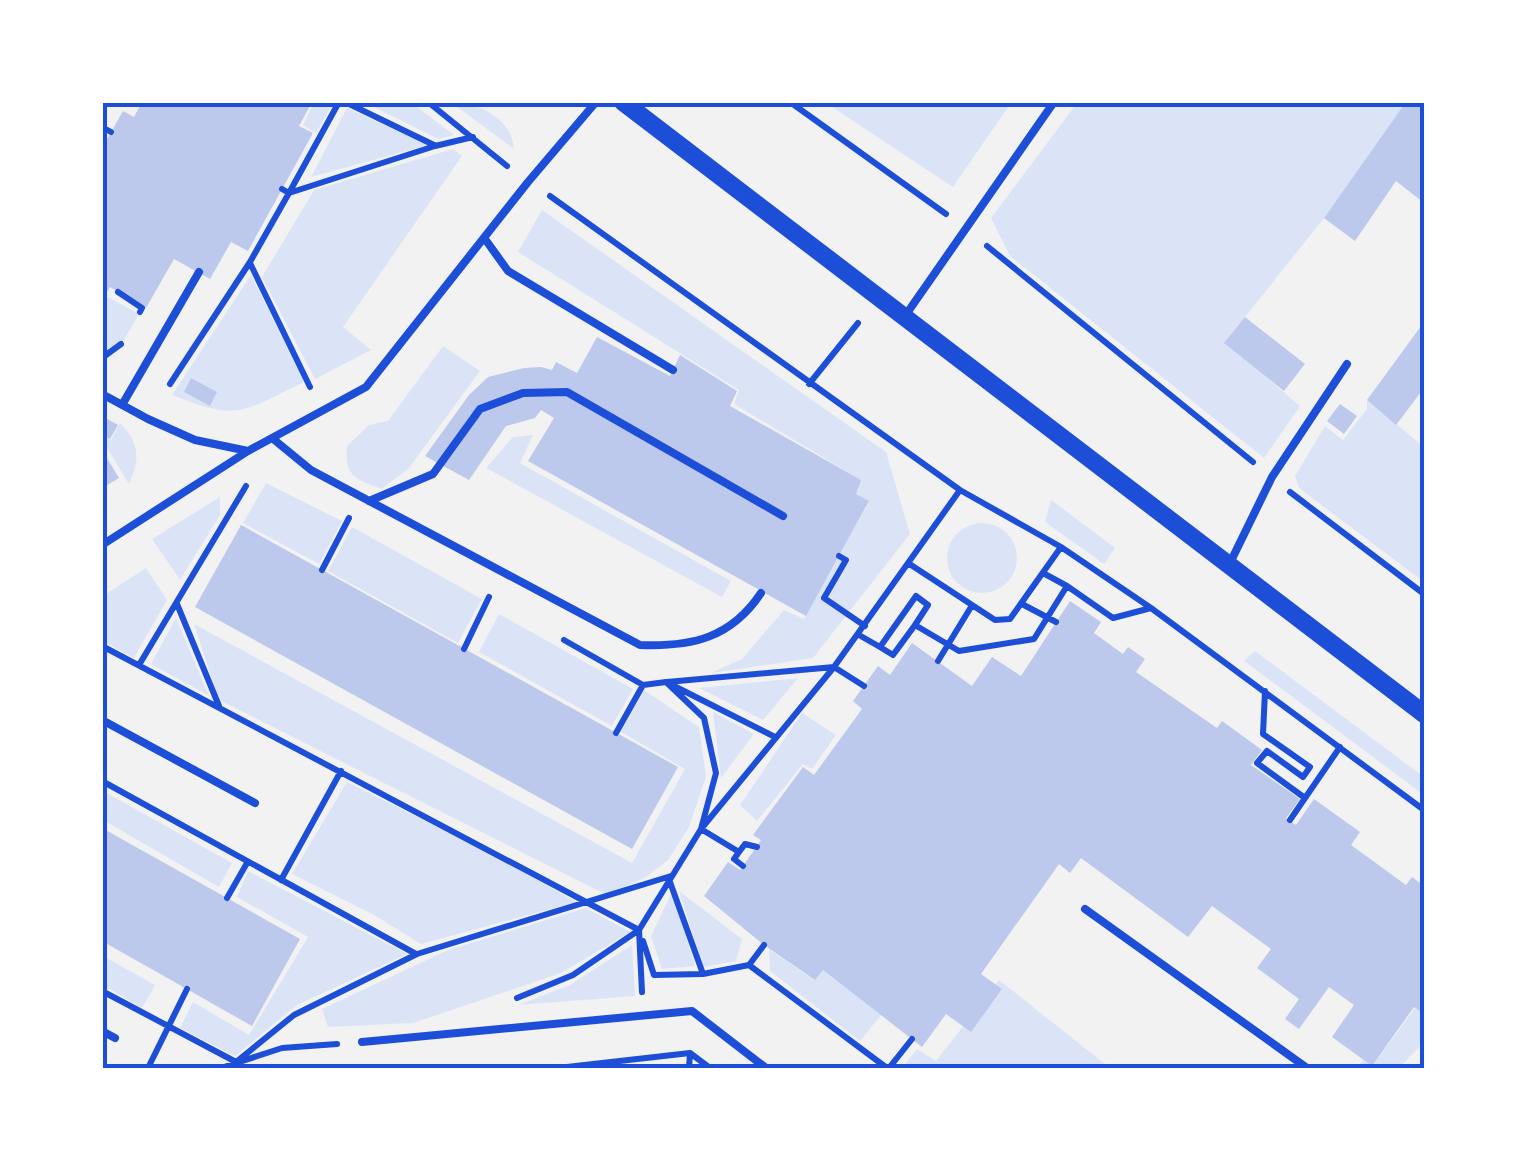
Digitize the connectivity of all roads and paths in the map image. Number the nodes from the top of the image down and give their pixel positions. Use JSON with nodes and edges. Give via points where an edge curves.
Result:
{"nodes":[{"id":1,"x":342,"y":102,"type":"edge"},
{"id":2,"x":428,"y":102,"type":"edge"},
{"id":3,"x":596,"y":102,"type":"edge"},
{"id":4,"x":623,"y":102,"type":"edge"},
{"id":5,"x":790,"y":102,"type":"edge"},
{"id":6,"x":1054,"y":102,"type":"edge"},
{"id":7,"x":102,"y":127,"type":"edge"},
{"id":8,"x":111,"y":132,"type":"dead end"},
{"id":9,"x":473,"y":136,"type":"junction"},
{"id":10,"x":435,"y":146,"type":"junction"},
{"id":11,"x":528,"y":182,"type":"junction"},
{"id":12,"x":286,"y":191,"type":"junction"},
{"id":13,"x":967,"y":229,"type":"junction"},
{"id":14,"x":485,"y":239,"type":"junction"},
{"id":15,"x":250,"y":262,"type":"junction"},
{"id":16,"x":199,"y":272,"type":"dead end"},
{"id":17,"x":118,"y":292,"type":"dead end"},
{"id":18,"x":878,"y":299,"type":"junction"},
{"id":19,"x":139,"y":314,"type":"dead end"},
{"id":20,"x":903,"y":318,"type":"junction"},
{"id":21,"x":129,"y":331,"type":"dead end"},
{"id":22,"x":102,"y":358,"type":"edge"},
{"id":23,"x":1347,"y":364,"type":"dead end"},
{"id":24,"x":673,"y":370,"type":"dead end"},
{"id":25,"x":809,"y":384,"type":"junction"},
{"id":26,"x":102,"y":394,"type":"edge"},
{"id":27,"x":122,"y":405,"type":"junction"},
{"id":28,"x":321,"y":409,"type":"junction"},
{"id":29,"x":148,"y":419,"type":"junction"},
{"id":30,"x":272,"y":438,"type":"junction"},
{"id":31,"x":248,"y":451,"type":"junction"},
{"id":32,"x":1272,"y":478,"type":"junction"},
{"id":33,"x":250,"y":480,"type":"dead end"},
{"id":34,"x":960,"y":490,"type":"junction"},
{"id":35,"x":369,"y":501,"type":"junction"},
{"id":36,"x":336,"y":509,"type":"dead end"},
{"id":37,"x":783,"y":516,"type":"dead end"},
{"id":38,"x":350,"y":517,"type":"junction"},
{"id":39,"x":365,"y":526,"type":"dead end"},
{"id":40,"x":102,"y":546,"type":"edge"},
{"id":41,"x":1060,"y":547,"type":"junction"},
{"id":42,"x":839,"y":556,"type":"dead end"},
{"id":43,"x":908,"y":563,"type":"junction"},
{"id":44,"x":1228,"y":567,"type":"junction"},
{"id":45,"x":322,"y":570,"type":"dead end"},
{"id":46,"x":1043,"y":573,"type":"junction"},
{"id":47,"x":1067,"y":586,"type":"junction"},
{"id":48,"x":474,"y":588,"type":"dead end"},
{"id":49,"x":761,"y":593,"type":"dead end"},
{"id":50,"x":1424,"y":594,"type":"edge"},
{"id":51,"x":489,"y":597,"type":"junction"},
{"id":52,"x":177,"y":602,"type":"junction"},
{"id":53,"x":1022,"y":604,"type":"junction"},
{"id":54,"x":971,"y":606,"type":"junction"},
{"id":55,"x":506,"y":607,"type":"dead end"},
{"id":56,"x":1150,"y":608,"type":"junction"},
{"id":57,"x":1048,"y":618,"type":"junction"},
{"id":58,"x":1056,"y":622,"type":"dead end"},
{"id":59,"x":915,"y":624,"type":"junction"},
{"id":60,"x":864,"y":626,"type":"junction"},
{"id":61,"x":858,"y":634,"type":"junction"},
{"id":62,"x":558,"y":636,"type":"dead end"},
{"id":63,"x":948,"y":644,"type":"junction"},
{"id":64,"x":102,"y":646,"type":"edge"},
{"id":65,"x":880,"y":647,"type":"junction"},
{"id":66,"x":464,"y":649,"type":"dead end"},
{"id":67,"x":938,"y":661,"type":"dead end"},
{"id":68,"x":139,"y":666,"type":"junction"},
{"id":69,"x":834,"y":667,"type":"junction"},
{"id":70,"x":666,"y":682,"type":"junction"},
{"id":71,"x":644,"y":685,"type":"junction"},
{"id":72,"x":864,"y":686,"type":"dead end"},
{"id":73,"x":1265,"y":690,"type":"junction"},
{"id":74,"x":219,"y":706,"type":"junction"},
{"id":75,"x":1424,"y":714,"type":"edge"},
{"id":76,"x":102,"y":720,"type":"edge"},
{"id":77,"x":616,"y":733,"type":"dead end"},
{"id":78,"x":775,"y":737,"type":"junction"},
{"id":79,"x":1340,"y":747,"type":"junction"},
{"id":80,"x":341,"y":771,"type":"junction"},
{"id":81,"x":1303,"y":778,"type":"junction"},
{"id":82,"x":102,"y":782,"type":"edge"},
{"id":83,"x":1305,"y":798,"type":"junction"},
{"id":84,"x":255,"y":803,"type":"dead end"},
{"id":85,"x":1424,"y":810,"type":"edge"},
{"id":86,"x":1290,"y":820,"type":"dead end"},
{"id":87,"x":702,"y":829,"type":"junction"},
{"id":88,"x":757,"y":847,"type":"dead end"},
{"id":89,"x":740,"y":852,"type":"junction"},
{"id":90,"x":247,"y":863,"type":"junction"},
{"id":91,"x":743,"y":866,"type":"dead end"},
{"id":92,"x":671,"y":878,"type":"junction"},
{"id":93,"x":280,"y":880,"type":"junction"},
{"id":94,"x":227,"y":898,"type":"dead end"},
{"id":95,"x":590,"y":903,"type":"junction"},
{"id":96,"x":1085,"y":909,"type":"dead end"},
{"id":97,"x":639,"y":930,"type":"junction"},
{"id":98,"x":764,"y":945,"type":"dead end"},
{"id":99,"x":417,"y":954,"type":"junction"},
{"id":100,"x":749,"y":965,"type":"junction"},
{"id":101,"x":703,"y":974,"type":"junction"},
{"id":102,"x":186,"y":988,"type":"dead end"},
{"id":103,"x":102,"y":991,"type":"edge"},
{"id":104,"x":509,"y":1000,"type":"dead end"},
{"id":105,"x":644,"y":1015,"type":"junction"},
{"id":106,"x":167,"y":1028,"type":"junction"},
{"id":107,"x":102,"y":1031,"type":"edge"},
{"id":108,"x":116,"y":1038,"type":"dead end"},
{"id":109,"x":912,"y":1040,"type":"dead end"},
{"id":110,"x":362,"y":1042,"type":"joint"},
{"id":111,"x":690,"y":1053,"type":"junction"},
{"id":112,"x":236,"y":1062,"type":"junction"},
{"id":113,"x":148,"y":1068,"type":"edge"},
{"id":114,"x":221,"y":1068,"type":"edge"},
{"id":115,"x":558,"y":1068,"type":"edge"},
{"id":116,"x":689,"y":1068,"type":"edge"},
{"id":117,"x":710,"y":1068,"type":"edge"},
{"id":118,"x":766,"y":1068,"type":"edge"},
{"id":119,"x":888,"y":1068,"type":"edge"},
{"id":120,"x":1307,"y":1068,"type":"edge"}],
"edges":[{"from":1,"to":10,"type":"path"},
{"from":1,"to":12,"type":"path"},
{"from":2,"to":9,"type":"path"},
{"from":3,"to":11,"type":"lane"},
{"from":4,"to":18,"type":"street"},
{"from":5,"to":13,"type":"path"},
{"from":6,"to":13,"type":"lane"},
{"from":7,"to":8,"type":"path"},
{"from":9,"to":10,"type":"path"},
{"from":9,"to":11,"type":"path"},
{"from":10,"to":12,"type":"path"},
{"from":11,"to":14,"type":"lane"},
{"from":11,"to":25,"type":"path"},
{"from":12,"to":15,"type":"path"},
{"from":13,"to":20,"type":"lane"},
{"from":13,"to":32,"type":"path"},
{"from":14,"to":24,"type":"lane","via":[[508,272]]},
{"from":14,"to":28,"type":"lane","via":[[366,387]]},
{"from":15,"to":28,"type":"path"},
{"from":15,"to":29,"type":"path"},
{"from":16,"to":27,"type":"lane"},
{"from":17,"to":19,"type":"path","via":[[142,308]]},
{"from":18,"to":20,"type":"street"},
{"from":18,"to":25,"type":"path"},
{"from":20,"to":44,"type":"street"},
{"from":21,"to":22,"type":"path"},
{"from":23,"to":32,"type":"lane"},
{"from":25,"to":34,"type":"path"},
{"from":26,"to":27,"type":"lane"},
{"from":27,"to":29,"type":"lane"},
{"from":28,"to":30,"type":"lane"},
{"from":29,"to":31,"type":"lane","via":[[195,440]]},
{"from":30,"to":31,"type":"lane"},
{"from":30,"to":35,"type":"lane","via":[[312,470]]},
{"from":31,"to":40,"type":"lane"},
{"from":32,"to":44,"type":"lane"},
{"from":32,"to":50,"type":"path"},
{"from":33,"to":52,"type":"path"},
{"from":34,"to":41,"type":"path"},
{"from":34,"to":43,"type":"path"},
{"from":35,"to":37,"type":"lane","via":[[433,474],[480,409],[524,393],[567,392]]},
{"from":35,"to":49,"type":"lane","via":[[640,644],[676,646],[730,629]]},
{"from":36,"to":38,"type":"path"},
{"from":38,"to":39,"type":"path"},
{"from":38,"to":45,"type":"path"},
{"from":41,"to":46,"type":"path"},
{"from":41,"to":56,"type":"path"},
{"from":42,"to":60,"type":"path","via":[[846,560],[824,598]]},
{"from":43,"to":54,"type":"path"},
{"from":43,"to":60,"type":"path"},
{"from":44,"to":75,"type":"street"},
{"from":46,"to":47,"type":"path"},
{"from":46,"to":53,"type":"path"},
{"from":47,"to":56,"type":"path","via":[[1094,611],[1114,618]]},
{"from":47,"to":57,"type":"path"},
{"from":48,"to":51,"type":"path"},
{"from":51,"to":55,"type":"path"},
{"from":51,"to":66,"type":"path"},
{"from":52,"to":68,"type":"path"},
{"from":52,"to":74,"type":"path"},
{"from":53,"to":54,"type":"path","via":[[1010,619],[995,620]]},
{"from":53,"to":57,"type":"path"},
{"from":54,"to":63,"type":"path"},
{"from":56,"to":73,"type":"path"},
{"from":57,"to":58,"type":"path"},
{"from":57,"to":63,"type":"path","via":[[1034,639],[960,651]]},
{"from":59,"to":63,"type":"path"},
{"from":59,"to":65,"type":"path","via":[[893,656]]},
{"from":59,"to":65,"type":"path","via":[[928,605],[916,596]]},
{"from":60,"to":61,"type":"path"},
{"from":61,"to":65,"type":"path"},
{"from":61,"to":69,"type":"path"},
{"from":62,"to":71,"type":"path"},
{"from":63,"to":67,"type":"path"},
{"from":64,"to":68,"type":"path"},
{"from":68,"to":74,"type":"path"},
{"from":69,"to":70,"type":"path"},
{"from":69,"to":72,"type":"path"},
{"from":69,"to":78,"type":"path"},
{"from":70,"to":71,"type":"path"},
{"from":70,"to":78,"type":"path"},
{"from":70,"to":87,"type":"path","via":[[704,718],[716,773]]},
{"from":71,"to":77,"type":"path"},
{"from":73,"to":79,"type":"path"},
{"from":73,"to":81,"type":"path","via":[[1262,734],[1310,768]]},
{"from":74,"to":80,"type":"path"},
{"from":76,"to":84,"type":"lane"},
{"from":78,"to":87,"type":"path"},
{"from":79,"to":83,"type":"path"},
{"from":79,"to":85,"type":"path"},
{"from":80,"to":93,"type":"path"},
{"from":80,"to":95,"type":"path"},
{"from":81,"to":83,"type":"path"},
{"from":81,"to":83,"type":"path","via":[[1266,751],[1258,763]]},
{"from":82,"to":90,"type":"path"},
{"from":83,"to":86,"type":"path"},
{"from":87,"to":89,"type":"path"},
{"from":87,"to":92,"type":"path"},
{"from":88,"to":89,"type":"path","via":[[745,844]]},
{"from":89,"to":91,"type":"path","via":[[734,859]]},
{"from":90,"to":93,"type":"path"},
{"from":90,"to":94,"type":"path"},
{"from":92,"to":95,"type":"path"},
{"from":92,"to":97,"type":"path"},
{"from":92,"to":101,"type":"path"},
{"from":93,"to":99,"type":"path"},
{"from":95,"to":97,"type":"path"},
{"from":95,"to":99,"type":"path"},
{"from":96,"to":120,"type":"lane"},
{"from":97,"to":101,"type":"path","via":[[654,974]]},
{"from":97,"to":104,"type":"path","via":[[573,975]]},
{"from":97,"to":105,"type":"path"},
{"from":98,"to":100,"type":"path"},
{"from":99,"to":112,"type":"path","via":[[294,1014]]},
{"from":100,"to":101,"type":"path"},
{"from":100,"to":119,"type":"path"},
{"from":102,"to":106,"type":"path"},
{"from":103,"to":106,"type":"path"},
{"from":105,"to":110,"type":"lane"},
{"from":105,"to":118,"type":"lane","via":[[692,1011]]},
{"from":106,"to":112,"type":"path"},
{"from":106,"to":113,"type":"path"},
{"from":107,"to":108,"type":"lane"},
{"from":109,"to":119,"type":"path"},
{"from":110,"to":112,"type":"path","via":[[282,1048]]},
{"from":111,"to":115,"type":"path"},
{"from":111,"to":116,"type":"path"},
{"from":111,"to":117,"type":"path"},
{"from":112,"to":114,"type":"path"}]}
